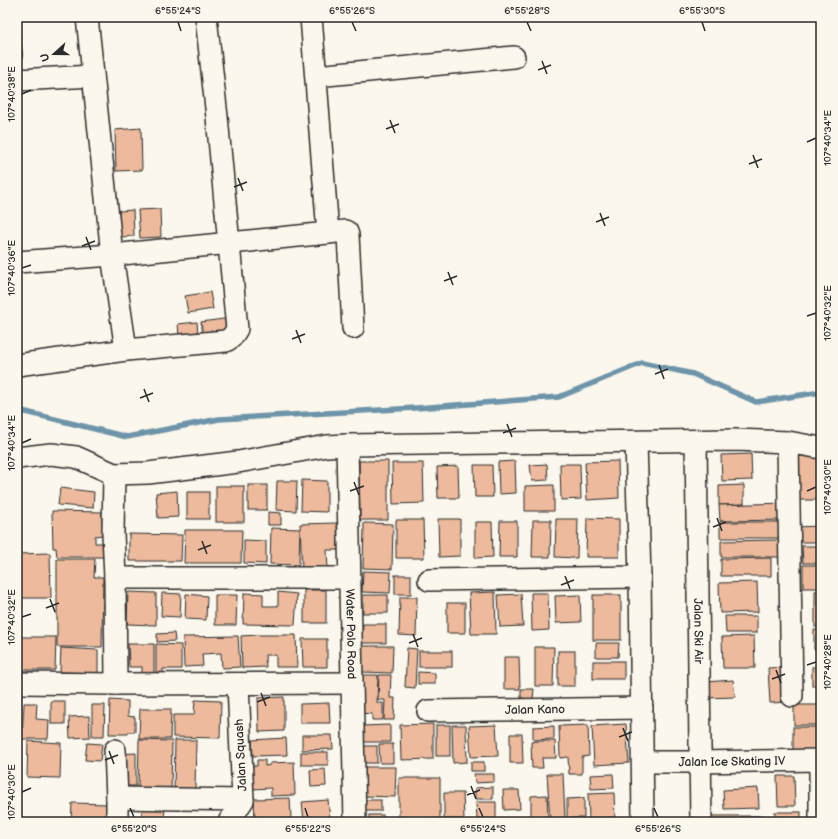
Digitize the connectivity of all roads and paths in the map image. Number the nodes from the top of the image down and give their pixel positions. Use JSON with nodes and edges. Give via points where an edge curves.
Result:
{"nodes":[{"id":1,"x":87,"y":17,"type":"edge"},
{"id":2,"x":206,"y":17,"type":"edge"},
{"id":3,"x":311,"y":17,"type":"edge"},
{"id":4,"x":514,"y":57,"type":"dead end"},
{"id":5,"x":93,"y":76,"type":"junction"},
{"id":6,"x":316,"y":76,"type":"junction"},
{"id":7,"x":17,"y":80,"type":"edge"},
{"id":8,"x":328,"y":233,"type":"junction"},
{"id":9,"x":229,"y":243,"type":"junction"},
{"id":10,"x":112,"y":255,"type":"junction"},
{"id":11,"x":17,"y":262,"type":"edge"},
{"id":12,"x":353,"y":328,"type":"dead end"},
{"id":13,"x":126,"y":350,"type":"junction"},
{"id":14,"x":17,"y":365,"type":"edge"},
{"id":15,"x":696,"y":441,"type":"junction"},
{"id":16,"x":636,"y":442,"type":"junction"},
{"id":17,"x":788,"y":442,"type":"junction"},
{"id":18,"x":347,"y":445,"type":"junction"},
{"id":19,"x":821,"y":448,"type":"edge"},
{"id":20,"x":17,"y":458,"type":"edge"},
{"id":21,"x":114,"y":474,"type":"junction"},
{"id":22,"x":640,"y":577,"type":"junction"},
{"id":23,"x":115,"y":578,"type":"junction"},
{"id":24,"x":349,"y":578,"type":"junction"},
{"id":25,"x":429,"y":580,"type":"dead end"},
{"id":26,"x":17,"y":683,"type":"edge"},
{"id":27,"x":352,"y":683,"type":"junction"},
{"id":28,"x":116,"y":684,"type":"junction"},
{"id":29,"x":238,"y":684,"type":"junction"},
{"id":30,"x":792,"y":696,"type":"dead end"},
{"id":31,"x":642,"y":708,"type":"junction"},
{"id":32,"x":428,"y":711,"type":"dead end"},
{"id":33,"x":115,"y":750,"type":"dead end"},
{"id":34,"x":820,"y":760,"type":"edge"},
{"id":35,"x":642,"y":762,"type":"junction"},
{"id":36,"x":699,"y":762,"type":"junction"},
{"id":37,"x":117,"y":798,"type":"junction"},
{"id":38,"x":243,"y":800,"type":"junction"},
{"id":39,"x":117,"y":822,"type":"edge"},
{"id":40,"x":229,"y":822,"type":"edge"},
{"id":41,"x":355,"y":822,"type":"edge"},
{"id":42,"x":643,"y":822,"type":"edge"},
{"id":43,"x":701,"y":822,"type":"edge"},
{"id":44,"x":820,"y":822,"type":"edge"}],
"edges":[{"from":1,"to":5,"type":"street"},
{"from":2,"to":9,"type":"street"},
{"from":3,"to":6,"type":"street"},
{"from":4,"to":6,"type":"street"},
{"from":5,"to":7,"type":"street"},
{"from":5,"to":10,"type":"street"},
{"from":6,"to":8,"type":"street"},
{"from":8,"to":9,"type":"street"},
{"from":8,"to":12,"type":"street","via":[[345,231],[348,235]]},
{"from":9,"to":10,"type":"street"},
{"from":9,"to":13,"type":"street","via":[[237,329],[232,337],[226,341]]},
{"from":10,"to":11,"type":"street"},
{"from":10,"to":13,"type":"street"},
{"from":13,"to":14,"type":"street"},
{"from":15,"to":16,"type":"street"},
{"from":15,"to":17,"type":"street"},
{"from":15,"to":36,"type":"street","name":"Jalan Ski Air"},
{"from":16,"to":18,"type":"street"},
{"from":16,"to":22,"type":"street"},
{"from":17,"to":19,"type":"street"},
{"from":17,"to":30,"type":"street"},
{"from":18,"to":21,"type":"street","via":[[174,470]]},
{"from":18,"to":24,"type":"street","name":"Water Polo Road"},
{"from":20,"to":21,"type":"street","via":[[51,454],[76,457]]},
{"from":21,"to":23,"type":"street"},
{"from":22,"to":25,"type":"street"},
{"from":22,"to":31,"type":"street"},
{"from":23,"to":24,"type":"street"},
{"from":23,"to":28,"type":"street"},
{"from":24,"to":27,"type":"street","name":"Water Polo Road"},
{"from":26,"to":28,"type":"street"},
{"from":27,"to":29,"type":"street"},
{"from":27,"to":41,"type":"street","name":"Water Polo Road"},
{"from":28,"to":29,"type":"street"},
{"from":29,"to":38,"type":"street","name":"Jalan Squash"},
{"from":31,"to":32,"type":"street","name":"Jalan Kano"},
{"from":31,"to":35,"type":"street"},
{"from":33,"to":37,"type":"street"},
{"from":34,"to":36,"type":"street","name":"Jalan Ice Skating IV"},
{"from":34,"to":44,"type":"street"},
{"from":35,"to":36,"type":"street","name":"Jalan Ice Skating IV"},
{"from":35,"to":42,"type":"street"},
{"from":36,"to":43,"type":"street","name":"Jalan Ski Air"},
{"from":37,"to":38,"type":"street"},
{"from":37,"to":39,"type":"street"},
{"from":38,"to":40,"type":"street","name":"Jalan Squash"}]}
